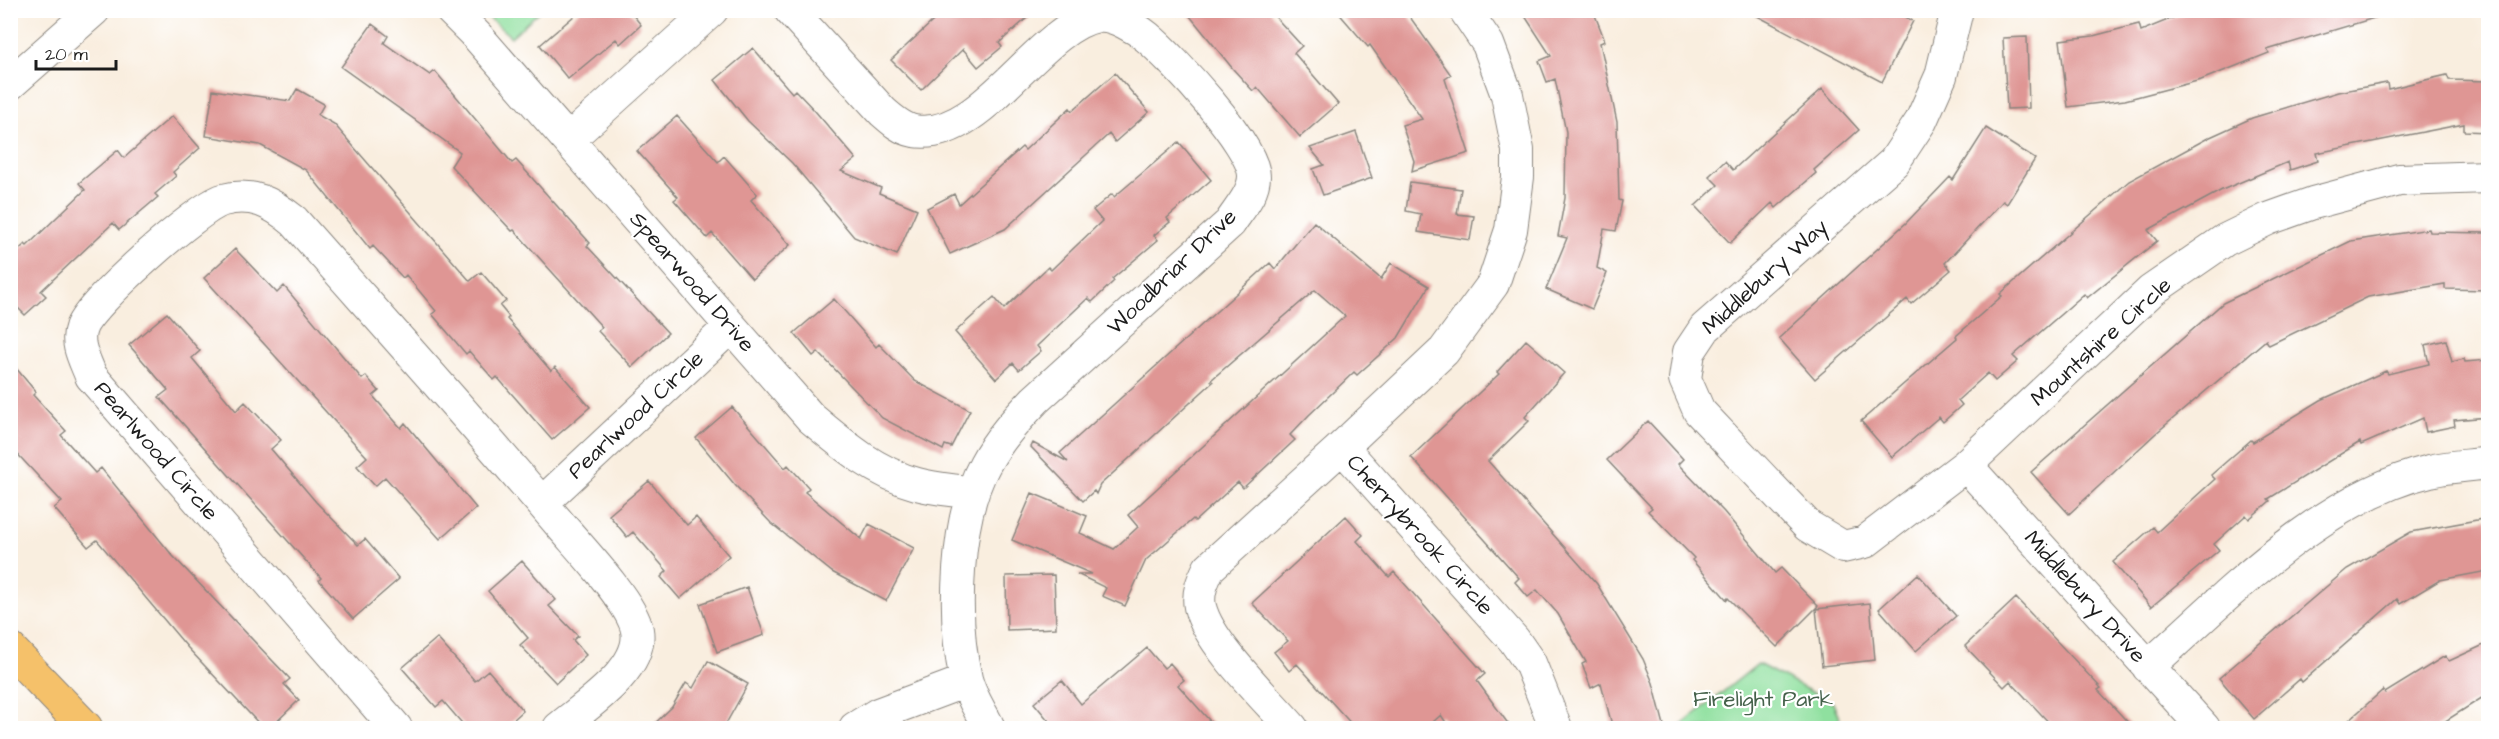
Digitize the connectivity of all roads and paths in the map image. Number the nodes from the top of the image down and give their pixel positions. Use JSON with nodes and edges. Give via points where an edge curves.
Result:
{"nodes":[{"id":1,"x":94,"y":10,"type":"edge"},
{"id":2,"x":451,"y":10,"type":"edge"},
{"id":3,"x":712,"y":10,"type":"edge"},
{"id":4,"x":789,"y":10,"type":"edge"},
{"id":5,"x":1465,"y":10,"type":"edge"},
{"id":6,"x":1957,"y":10,"type":"edge"},
{"id":7,"x":10,"y":84,"type":"edge"},
{"id":8,"x":568,"y":140,"type":"junction"},
{"id":9,"x":2488,"y":177,"type":"edge"},
{"id":10,"x":730,"y":327,"type":"junction"},
{"id":11,"x":1342,"y":447,"type":"junction"},
{"id":12,"x":2488,"y":463,"type":"edge"},
{"id":13,"x":1966,"y":465,"type":"junction"},
{"id":14,"x":973,"y":493,"type":"junction"},
{"id":15,"x":542,"y":503,"type":"junction"},
{"id":16,"x":10,"y":649,"type":"edge"},
{"id":17,"x":2148,"y":667,"type":"junction"},
{"id":18,"x":966,"y":681,"type":"junction"},
{"id":19,"x":86,"y":729,"type":"edge"},
{"id":20,"x":396,"y":729,"type":"edge"},
{"id":21,"x":559,"y":729,"type":"edge"},
{"id":22,"x":855,"y":729,"type":"edge"},
{"id":23,"x":989,"y":729,"type":"edge"},
{"id":24,"x":1292,"y":729,"type":"edge"},
{"id":25,"x":1556,"y":729,"type":"edge"},
{"id":26,"x":2204,"y":729,"type":"edge"}],
"edges":[{"from":1,"to":7,"type":"street"},
{"from":2,"to":8,"type":"street","name":"Spearwood Drive"},
{"from":3,"to":8,"type":"street"},
{"from":4,"to":14,"type":"street","name":"Woodbriar Drive","via":[[883,112],[914,131],[942,130],[974,112],[1068,30],[1100,16],[1114,18],[1146,35],[1167,55],[1252,160],[1252,189],[1230,223],[1011,424],[984,465]]},
{"from":5,"to":11,"type":"street","via":[[1488,44],[1507,95],[1518,150],[1511,230],[1493,284],[1444,351]]},
{"from":6,"to":13,"type":"street","name":"Middlebury Way","via":[[1941,76],[1920,121],[1894,162],[1706,328],[1689,352],[1684,380],[1699,411],[1808,526],[1843,546],[1865,542]]},
{"from":8,"to":10,"type":"street","name":"Spearwood Drive"},
{"from":9,"to":13,"type":"street","name":"Mountshire Circle","via":[[2399,180],[2313,203],[2225,240],[2151,291]]},
{"from":10,"to":14,"type":"street","name":"Spearwood Drive","via":[[811,418],[854,454],[918,485]]},
{"from":10,"to":15,"type":"street","name":"Pearlwood Circle"},
{"from":11,"to":24,"type":"street","name":"Cherrybrook Circle","via":[[1209,568],[1200,585],[1199,606],[1217,642]]},
{"from":11,"to":25,"type":"street","name":"Cherrybrook Circle","via":[[1514,639],[1530,663]]},
{"from":12,"to":17,"type":"street","via":[[2430,471],[2395,483],[2321,519],[2239,585]]},
{"from":13,"to":17,"type":"street","name":"Middlebury Drive"},
{"from":14,"to":18,"type":"street","name":"Woodbriar Drive","via":[[958,593],[958,631]]},
{"from":15,"to":20,"type":"street","name":"Pearlwood Circle","via":[[294,221],[262,198],[223,200],[207,207],[184,223],[87,314],[78,341],[91,376]]},
{"from":15,"to":21,"type":"street","name":"Pearlwood Circle","via":[[619,595],[637,629],[636,646],[627,666]]},
{"from":16,"to":19,"type":"main road"},
{"from":17,"to":26,"type":"street","name":"Middlebury Drive"},
{"from":18,"to":22,"type":"street","via":[[878,714]]},
{"from":18,"to":23,"type":"street","name":"Woodbriar Drive"}]}
